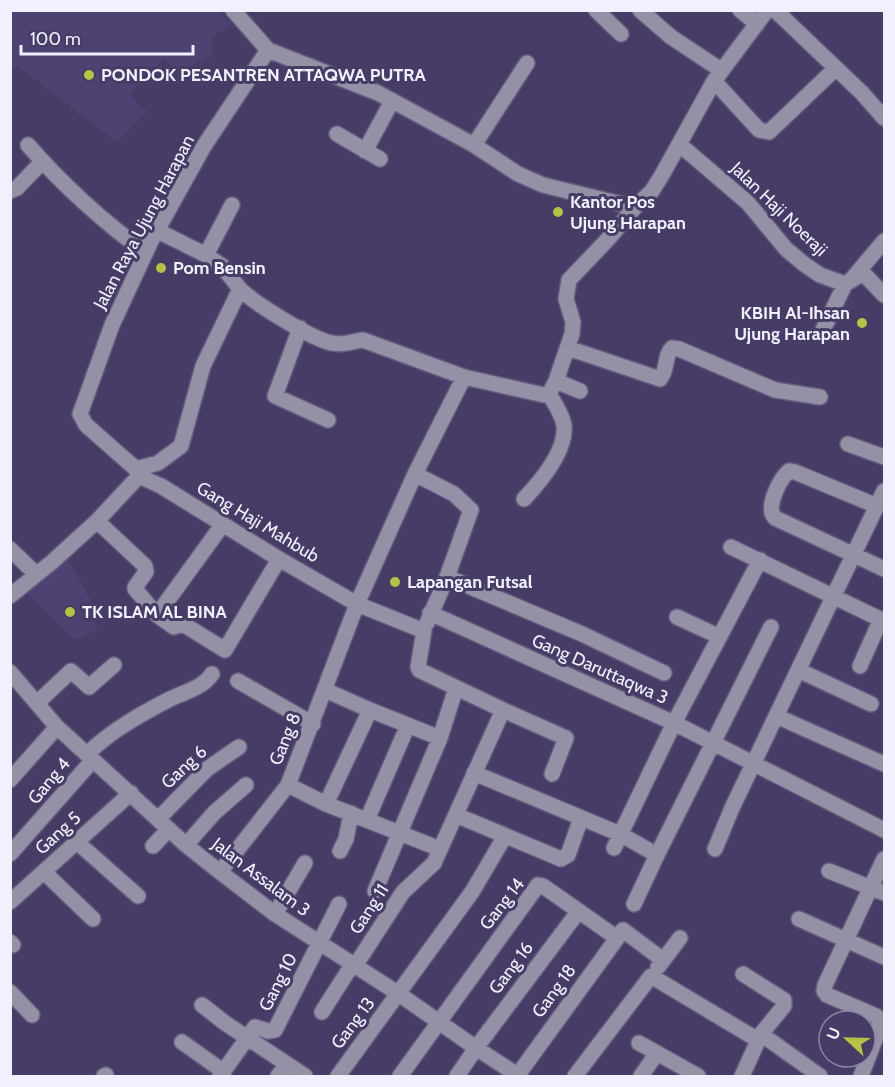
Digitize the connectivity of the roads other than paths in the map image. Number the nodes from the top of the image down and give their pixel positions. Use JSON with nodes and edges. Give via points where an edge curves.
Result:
{"nodes":[{"id":1,"x":596,"y":10,"type":"edge"},
{"id":2,"x":640,"y":10,"type":"edge"},
{"id":3,"x":740,"y":10,"type":"edge"},
{"id":4,"x":767,"y":10,"type":"edge"},
{"id":5,"x":775,"y":10,"type":"edge"},
{"id":6,"x":239,"y":13,"type":"edge"},
{"id":7,"x":757,"y":24,"type":"junction"},
{"id":8,"x":621,"y":34,"type":"dead end"},
{"id":9,"x":268,"y":50,"type":"junction"},
{"id":10,"x":527,"y":63,"type":"dead end"},
{"id":11,"x":835,"y":69,"type":"junction"},
{"id":12,"x":717,"y":76,"type":"junction"},
{"id":13,"x":392,"y":101,"type":"junction"},
{"id":14,"x":885,"y":118,"type":"edge"},
{"id":15,"x":338,"y":134,"type":"dead end"},
{"id":16,"x":679,"y":144,"type":"junction"},
{"id":17,"x":28,"y":145,"type":"dead end"},
{"id":18,"x":474,"y":145,"type":"junction"},
{"id":19,"x":365,"y":151,"type":"junction"},
{"id":20,"x":380,"y":159,"type":"dead end"},
{"id":21,"x":42,"y":162,"type":"junction"},
{"id":22,"x":10,"y":191,"type":"edge"},
{"id":23,"x":232,"y":205,"type":"dead end"},
{"id":24,"x":636,"y":206,"type":"junction"},
{"id":25,"x":158,"y":231,"type":"junction"},
{"id":26,"x":885,"y":241,"type":"edge"},
{"id":27,"x":147,"y":252,"type":"junction"},
{"id":28,"x":206,"y":255,"type":"junction"},
{"id":29,"x":847,"y":283,"type":"junction"},
{"id":30,"x":240,"y":289,"type":"junction"},
{"id":31,"x":885,"y":295,"type":"edge"},
{"id":32,"x":300,"y":328,"type":"junction"},
{"id":33,"x":824,"y":330,"type":"dead end"},
{"id":34,"x":568,"y":348,"type":"junction"},
{"id":35,"x":464,"y":377,"type":"junction"},
{"id":36,"x":553,"y":388,"type":"junction"},
{"id":37,"x":580,"y":391,"type":"dead end"},
{"id":38,"x":820,"y":397,"type":"dead end"},
{"id":39,"x":328,"y":420,"type":"dead end"},
{"id":40,"x":848,"y":444,"type":"dead end"},
{"id":41,"x":885,"y":457,"type":"edge"},
{"id":42,"x":137,"y":472,"type":"junction"},
{"id":43,"x":415,"y":474,"type":"junction"},
{"id":44,"x":885,"y":491,"type":"edge"},
{"id":45,"x":524,"y":499,"type":"dead end"},
{"id":46,"x":877,"y":506,"type":"junction"},
{"id":47,"x":97,"y":521,"type":"junction"},
{"id":48,"x":223,"y":524,"type":"junction"},
{"id":49,"x":731,"y":547,"type":"dead end"},
{"id":50,"x":10,"y":549,"type":"edge"},
{"id":51,"x":853,"y":554,"type":"junction"},
{"id":52,"x":279,"y":559,"type":"junction"},
{"id":53,"x":760,"y":560,"type":"junction"},
{"id":54,"x":885,"y":569,"type":"edge"},
{"id":55,"x":36,"y":574,"type":"junction"},
{"id":56,"x":447,"y":577,"type":"junction"},
{"id":57,"x":833,"y":595,"type":"junction"},
{"id":58,"x":10,"y":596,"type":"edge"},
{"id":59,"x":357,"y":604,"type":"junction"},
{"id":60,"x":430,"y":613,"type":"junction"},
{"id":61,"x":157,"y":615,"type":"junction"},
{"id":62,"x":677,"y":617,"type":"dead end"},
{"id":63,"x":883,"y":620,"type":"edge"},
{"id":64,"x":771,"y":627,"type":"dead end"},
{"id":65,"x":424,"y":631,"type":"junction"},
{"id":66,"x":718,"y":636,"type":"junction"},
{"id":67,"x":114,"y":665,"type":"dead end"},
{"id":68,"x":860,"y":666,"type":"dead end"},
{"id":69,"x":798,"y":670,"type":"junction"},
{"id":70,"x":10,"y":672,"type":"edge"},
{"id":71,"x":212,"y":674,"type":"dead end"},
{"id":72,"x":664,"y":674,"type":"dead end"},
{"id":73,"x":238,"y":681,"type":"dead end"},
{"id":74,"x":456,"y":688,"type":"junction"},
{"id":75,"x":325,"y":690,"type":"junction"},
{"id":76,"x":37,"y":703,"type":"junction"},
{"id":77,"x":871,"y":704,"type":"dead end"},
{"id":78,"x":370,"y":710,"type":"junction"},
{"id":79,"x":503,"y":710,"type":"junction"},
{"id":80,"x":776,"y":716,"type":"junction"},
{"id":81,"x":674,"y":723,"type":"junction"},
{"id":82,"x":313,"y":724,"type":"junction"},
{"id":83,"x":408,"y":725,"type":"junction"},
{"id":84,"x":57,"y":727,"type":"junction"},
{"id":85,"x":440,"y":738,"type":"junction"},
{"id":86,"x":713,"y":745,"type":"junction"},
{"id":87,"x":239,"y":747,"type":"dead end"},
{"id":88,"x":90,"y":757,"type":"junction"},
{"id":89,"x":753,"y":764,"type":"junction"},
{"id":90,"x":885,"y":764,"type":"edge"},
{"id":91,"x":474,"y":773,"type":"junction"},
{"id":92,"x":552,"y":774,"type":"dead end"},
{"id":93,"x":10,"y":780,"type":"edge"},
{"id":94,"x":246,"y":785,"type":"dead end"},
{"id":95,"x":288,"y":785,"type":"junction"},
{"id":96,"x":131,"y":793,"type":"junction"},
{"id":97,"x":326,"y":804,"type":"junction"},
{"id":98,"x":351,"y":813,"type":"junction"},
{"id":99,"x":456,"y":814,"type":"junction"},
{"id":100,"x":580,"y":818,"type":"junction"},
{"id":101,"x":367,"y":820,"type":"junction"},
{"id":102,"x":163,"y":824,"type":"junction"},
{"id":103,"x":885,"y":830,"type":"edge"},
{"id":104,"x":398,"y":832,"type":"junction"},
{"id":105,"x":505,"y":836,"type":"junction"},
{"id":106,"x":617,"y":841,"type":"junction"},
{"id":107,"x":78,"y":843,"type":"junction"},
{"id":108,"x":186,"y":845,"type":"junction"},
{"id":109,"x":153,"y":846,"type":"dead end"},
{"id":110,"x":440,"y":849,"type":"junction"},
{"id":111,"x":715,"y":849,"type":"dead end"},
{"id":112,"x":340,"y":852,"type":"dead end"},
{"id":113,"x":10,"y":854,"type":"edge"},
{"id":114,"x":657,"y":855,"type":"junction"},
{"id":115,"x":885,"y":859,"type":"edge"},
{"id":116,"x":305,"y":863,"type":"dead end"},
{"id":117,"x":829,"y":871,"type":"dead end"},
{"id":118,"x":44,"y":872,"type":"junction"},
{"id":119,"x":220,"y":872,"type":"junction"},
{"id":120,"x":878,"y":890,"type":"edge"},
{"id":121,"x":375,"y":891,"type":"dead end"},
{"id":122,"x":138,"y":896,"type":"dead end"},
{"id":123,"x":10,"y":902,"type":"edge"},
{"id":124,"x":339,"y":904,"type":"dead end"},
{"id":125,"x":634,"y":904,"type":"dead end"},
{"id":126,"x":578,"y":912,"type":"junction"},
{"id":127,"x":275,"y":914,"type":"junction"},
{"id":128,"x":93,"y":918,"type":"dead end"},
{"id":129,"x":799,"y":919,"type":"dead end"},
{"id":130,"x":620,"y":934,"type":"junction"},
{"id":131,"x":680,"y":938,"type":"dead end"},
{"id":132,"x":846,"y":941,"type":"junction"},
{"id":133,"x":320,"y":943,"type":"junction"},
{"id":134,"x":885,"y":957,"type":"edge"},
{"id":135,"x":663,"y":960,"type":"junction"},
{"id":136,"x":353,"y":965,"type":"junction"},
{"id":137,"x":743,"y":974,"type":"dead end"},
{"id":138,"x":651,"y":976,"type":"junction"},
{"id":139,"x":10,"y":992,"type":"edge"},
{"id":140,"x":399,"y":994,"type":"junction"},
{"id":141,"x":202,"y":1005,"type":"dead end"},
{"id":142,"x":322,"y":1012,"type":"dead end"},
{"id":143,"x":32,"y":1015,"type":"dead end"},
{"id":144,"x":440,"y":1022,"type":"junction"},
{"id":145,"x":760,"y":1037,"type":"junction"},
{"id":146,"x":248,"y":1038,"type":"junction"},
{"id":147,"x":182,"y":1042,"type":"dead end"},
{"id":148,"x":639,"y":1042,"type":"dead end"},
{"id":149,"x":476,"y":1048,"type":"junction"},
{"id":150,"x":657,"y":1053,"type":"junction"},
{"id":151,"x":282,"y":1070,"type":"edge"},
{"id":152,"x":222,"y":1074,"type":"edge"},
{"id":153,"x":518,"y":1076,"type":"edge"},
{"id":154,"x":695,"y":1076,"type":"edge"},
{"id":155,"x":305,"y":1077,"type":"edge"},
{"id":156,"x":338,"y":1077,"type":"edge"},
{"id":157,"x":400,"y":1077,"type":"edge"},
{"id":158,"x":457,"y":1077,"type":"edge"},
{"id":159,"x":575,"y":1077,"type":"edge"},
{"id":160,"x":641,"y":1077,"type":"edge"},
{"id":161,"x":742,"y":1077,"type":"edge"},
{"id":162,"x":820,"y":1077,"type":"edge"},
{"id":163,"x":861,"y":1077,"type":"edge"}],
"edges":[{"from":1,"to":8,"type":"street"},
{"from":2,"to":12,"type":"street"},
{"from":3,"to":7,"type":"street"},
{"from":4,"to":7,"type":"street"},
{"from":5,"to":11,"type":"street"},
{"from":6,"to":9,"type":"street"},
{"from":7,"to":12,"type":"street"},
{"from":9,"to":13,"type":"street"},
{"from":9,"to":25,"type":"street","name":"Jalan Raya Ujung Harapan","via":[[204,146]]},
{"from":10,"to":18,"type":"street"},
{"from":11,"to":12,"type":"street","via":[[769,132],[759,130]]},
{"from":11,"to":14,"type":"street"},
{"from":12,"to":16,"type":"street"},
{"from":13,"to":18,"type":"street"},
{"from":13,"to":19,"type":"street"},
{"from":15,"to":19,"type":"street"},
{"from":16,"to":24,"type":"street","via":[[652,190]]},
{"from":16,"to":29,"type":"street","name":"Jalan Haji Noeraji","via":[[748,203],[786,249],[804,264],[820,275]]},
{"from":17,"to":21,"type":"street"},
{"from":18,"to":24,"type":"street","via":[[518,174],[543,184]]},
{"from":19,"to":20,"type":"street"},
{"from":21,"to":22,"type":"street"},
{"from":21,"to":27,"type":"street","via":[[123,236]]},
{"from":23,"to":28,"type":"street"},
{"from":24,"to":34,"type":"street","via":[[568,286],[566,299],[573,322]]},
{"from":25,"to":27,"type":"street","name":"Jalan Raya Ujung Harapan"},
{"from":25,"to":28,"type":"street"},
{"from":26,"to":29,"type":"street"},
{"from":27,"to":42,"type":"street","name":"Jalan Raya Ujung Harapan","via":[[112,325],[80,414],[86,425]]},
{"from":28,"to":30,"type":"street","via":[[222,266]]},
{"from":29,"to":31,"type":"street","name":"Jalan Haji Noeraji","via":[[865,274]]},
{"from":29,"to":33,"type":"street"},
{"from":30,"to":32,"type":"street"},
{"from":30,"to":42,"type":"street","via":[[203,366],[181,447]]},
{"from":32,"to":35,"type":"street","via":[[329,343],[373,342]]},
{"from":32,"to":39,"type":"street","via":[[274,396]]},
{"from":34,"to":36,"type":"street"},
{"from":34,"to":38,"type":"street","via":[[660,379],[668,352],[679,349],[775,390]]},
{"from":35,"to":36,"type":"street","via":[[544,395]]},
{"from":35,"to":43,"type":"street","name":"Gang 8"},
{"from":36,"to":37,"type":"street"},
{"from":36,"to":45,"type":"street","via":[[564,426],[561,442],[551,466]]},
{"from":40,"to":41,"type":"street"},
{"from":42,"to":47,"type":"street"},
{"from":42,"to":48,"type":"street","name":"Gang Haji Mahbub"},
{"from":43,"to":56,"type":"street","via":[[453,494],[471,510]]},
{"from":43,"to":59,"type":"street","name":"Gang 8"},
{"from":44,"to":46,"type":"street"},
{"from":46,"to":51,"type":"street"},
{"from":46,"to":51,"type":"street","via":[[795,472],[784,475],[770,507],[771,515]]},
{"from":47,"to":55,"type":"street"},
{"from":47,"to":61,"type":"street","via":[[145,566],[146,572],[135,590]]},
{"from":48,"to":52,"type":"street","name":"Gang Haji Mahbub"},
{"from":48,"to":61,"type":"street"},
{"from":49,"to":53,"type":"street"},
{"from":50,"to":55,"type":"street"},
{"from":51,"to":54,"type":"street"},
{"from":51,"to":57,"type":"street"},
{"from":52,"to":59,"type":"street","name":"Gang Haji Mahbub"},
{"from":52,"to":61,"type":"street","via":[[225,651],[183,624],[174,627]]},
{"from":53,"to":57,"type":"street"},
{"from":53,"to":66,"type":"street"},
{"from":55,"to":58,"type":"street"},
{"from":56,"to":60,"type":"street"},
{"from":56,"to":72,"type":"street","via":[[582,634]]},
{"from":57,"to":63,"type":"street"},
{"from":57,"to":69,"type":"street"},
{"from":59,"to":65,"type":"street","name":"Gang Haji Mahbub"},
{"from":59,"to":75,"type":"street","name":"Gang 8"},
{"from":60,"to":65,"type":"street"},
{"from":60,"to":81,"type":"street","name":"Gang Daruttaqwa 3"},
{"from":62,"to":66,"type":"street"},
{"from":63,"to":68,"type":"street"},
{"from":64,"to":86,"type":"street"},
{"from":65,"to":74,"type":"street","via":[[419,670]]},
{"from":66,"to":81,"type":"street"},
{"from":67,"to":76,"type":"street","via":[[89,687],[71,670]]},
{"from":69,"to":77,"type":"street"},
{"from":69,"to":80,"type":"street"},
{"from":70,"to":76,"type":"street","name":"Jalan Assalam 3"},
{"from":71,"to":88,"type":"street","name":"Gang 4","via":[[205,682],[116,730]]},
{"from":73,"to":82,"type":"street"},
{"from":74,"to":79,"type":"street"},
{"from":74,"to":85,"type":"street"},
{"from":75,"to":78,"type":"street"},
{"from":75,"to":82,"type":"street","name":"Gang 8"},
{"from":76,"to":84,"type":"street","name":"Jalan Assalam 3"},
{"from":78,"to":83,"type":"street"},
{"from":78,"to":97,"type":"street"},
{"from":79,"to":91,"type":"street","name":"Gang 11"},
{"from":79,"to":92,"type":"street","via":[[566,738]]},
{"from":80,"to":89,"type":"street"},
{"from":80,"to":90,"type":"street"},
{"from":81,"to":86,"type":"street","name":"Gang Daruttaqwa 3"},
{"from":81,"to":106,"type":"street"},
{"from":82,"to":95,"type":"street","name":"Gang 8"},
{"from":83,"to":85,"type":"street"},
{"from":83,"to":101,"type":"street"},
{"from":84,"to":88,"type":"street","name":"Jalan Assalam 3"},
{"from":84,"to":93,"type":"street"},
{"from":85,"to":104,"type":"street"},
{"from":86,"to":89,"type":"street","name":"Gang Daruttaqwa 3"},
{"from":86,"to":114,"type":"street"},
{"from":87,"to":102,"type":"street","name":"Gang 6","via":[[207,769]]},
{"from":88,"to":96,"type":"street","name":"Jalan Assalam 3"},
{"from":88,"to":113,"type":"street","name":"Gang 4"},
{"from":89,"to":103,"type":"street","name":"Gang Daruttaqwa 3"},
{"from":89,"to":111,"type":"street"},
{"from":91,"to":99,"type":"street","name":"Gang 11"},
{"from":91,"to":100,"type":"street"},
{"from":94,"to":108,"type":"street"},
{"from":95,"to":97,"type":"street"},
{"from":95,"to":119,"type":"street","name":"Gang 8"},
{"from":96,"to":102,"type":"street","name":"Jalan Assalam 3"},
{"from":96,"to":107,"type":"street","name":"Gang 5"},
{"from":97,"to":98,"type":"street"},
{"from":98,"to":101,"type":"street"},
{"from":98,"to":112,"type":"street"},
{"from":99,"to":105,"type":"street"},
{"from":99,"to":110,"type":"street","name":"Gang 11"},
{"from":100,"to":105,"type":"street","via":[[564,859]]},
{"from":100,"to":106,"type":"street"},
{"from":101,"to":104,"type":"street"},
{"from":102,"to":108,"type":"street","name":"Jalan Assalam 3"},
{"from":102,"to":109,"type":"street","name":"Gang 6"},
{"from":104,"to":110,"type":"street"},
{"from":104,"to":121,"type":"street"},
{"from":105,"to":140,"type":"street","name":"Gang 13","via":[[472,892]]},
{"from":106,"to":114,"type":"street"},
{"from":107,"to":118,"type":"street","name":"Gang 5"},
{"from":107,"to":122,"type":"street"},
{"from":108,"to":119,"type":"street","name":"Jalan Assalam 3"},
{"from":110,"to":136,"type":"street","name":"Gang 11","via":[[432,867],[403,892]]},
{"from":114,"to":125,"type":"street"},
{"from":115,"to":120,"type":"street"},
{"from":116,"to":127,"type":"street"},
{"from":117,"to":120,"type":"street"},
{"from":118,"to":123,"type":"street","name":"Gang 5"},
{"from":118,"to":128,"type":"street"},
{"from":119,"to":127,"type":"street","name":"Jalan Assalam 3"},
{"from":120,"to":132,"type":"street"},
{"from":124,"to":133,"type":"street"},
{"from":126,"to":130,"type":"street","name":"Gang 14"},
{"from":126,"to":144,"type":"street","name":"Gang 14","via":[[538,885]]},
{"from":126,"to":149,"type":"street","name":"Gang 16"},
{"from":127,"to":133,"type":"street","name":"Jalan Assalam 3"},
{"from":129,"to":132,"type":"street"},
{"from":130,"to":135,"type":"street","name":"Gang 14"},
{"from":130,"to":153,"type":"street","name":"Gang 18"},
{"from":131,"to":135,"type":"street"},
{"from":132,"to":134,"type":"street"},
{"from":132,"to":163,"type":"street","via":[[824,991],[879,1021]]},
{"from":133,"to":136,"type":"street","name":"Jalan Assalam 3"},
{"from":133,"to":146,"type":"street","name":"Gang 10","via":[[275,1030],[258,1027]]},
{"from":135,"to":138,"type":"street"},
{"from":136,"to":140,"type":"street","name":"Jalan Assalam 3"},
{"from":136,"to":142,"type":"street","name":"Gang 11"},
{"from":137,"to":145,"type":"street","via":[[784,1000],[784,1006]]},
{"from":138,"to":145,"type":"street"},
{"from":138,"to":159,"type":"street"},
{"from":139,"to":143,"type":"street"},
{"from":140,"to":144,"type":"street","name":"Jalan Assalam 3"},
{"from":140,"to":156,"type":"street","name":"Gang 13"},
{"from":141,"to":146,"type":"street"},
{"from":144,"to":149,"type":"street","name":"Jalan Assalam 3"},
{"from":144,"to":157,"type":"street"},
{"from":145,"to":161,"type":"street"},
{"from":145,"to":162,"type":"street"},
{"from":146,"to":151,"type":"street"},
{"from":146,"to":152,"type":"street"},
{"from":147,"to":152,"type":"street"},
{"from":148,"to":150,"type":"street"},
{"from":149,"to":153,"type":"street","name":"Jalan Assalam 3"},
{"from":149,"to":158,"type":"street","name":"Gang 16"},
{"from":150,"to":154,"type":"street"},
{"from":150,"to":160,"type":"street"},
{"from":151,"to":155,"type":"street"}]}
